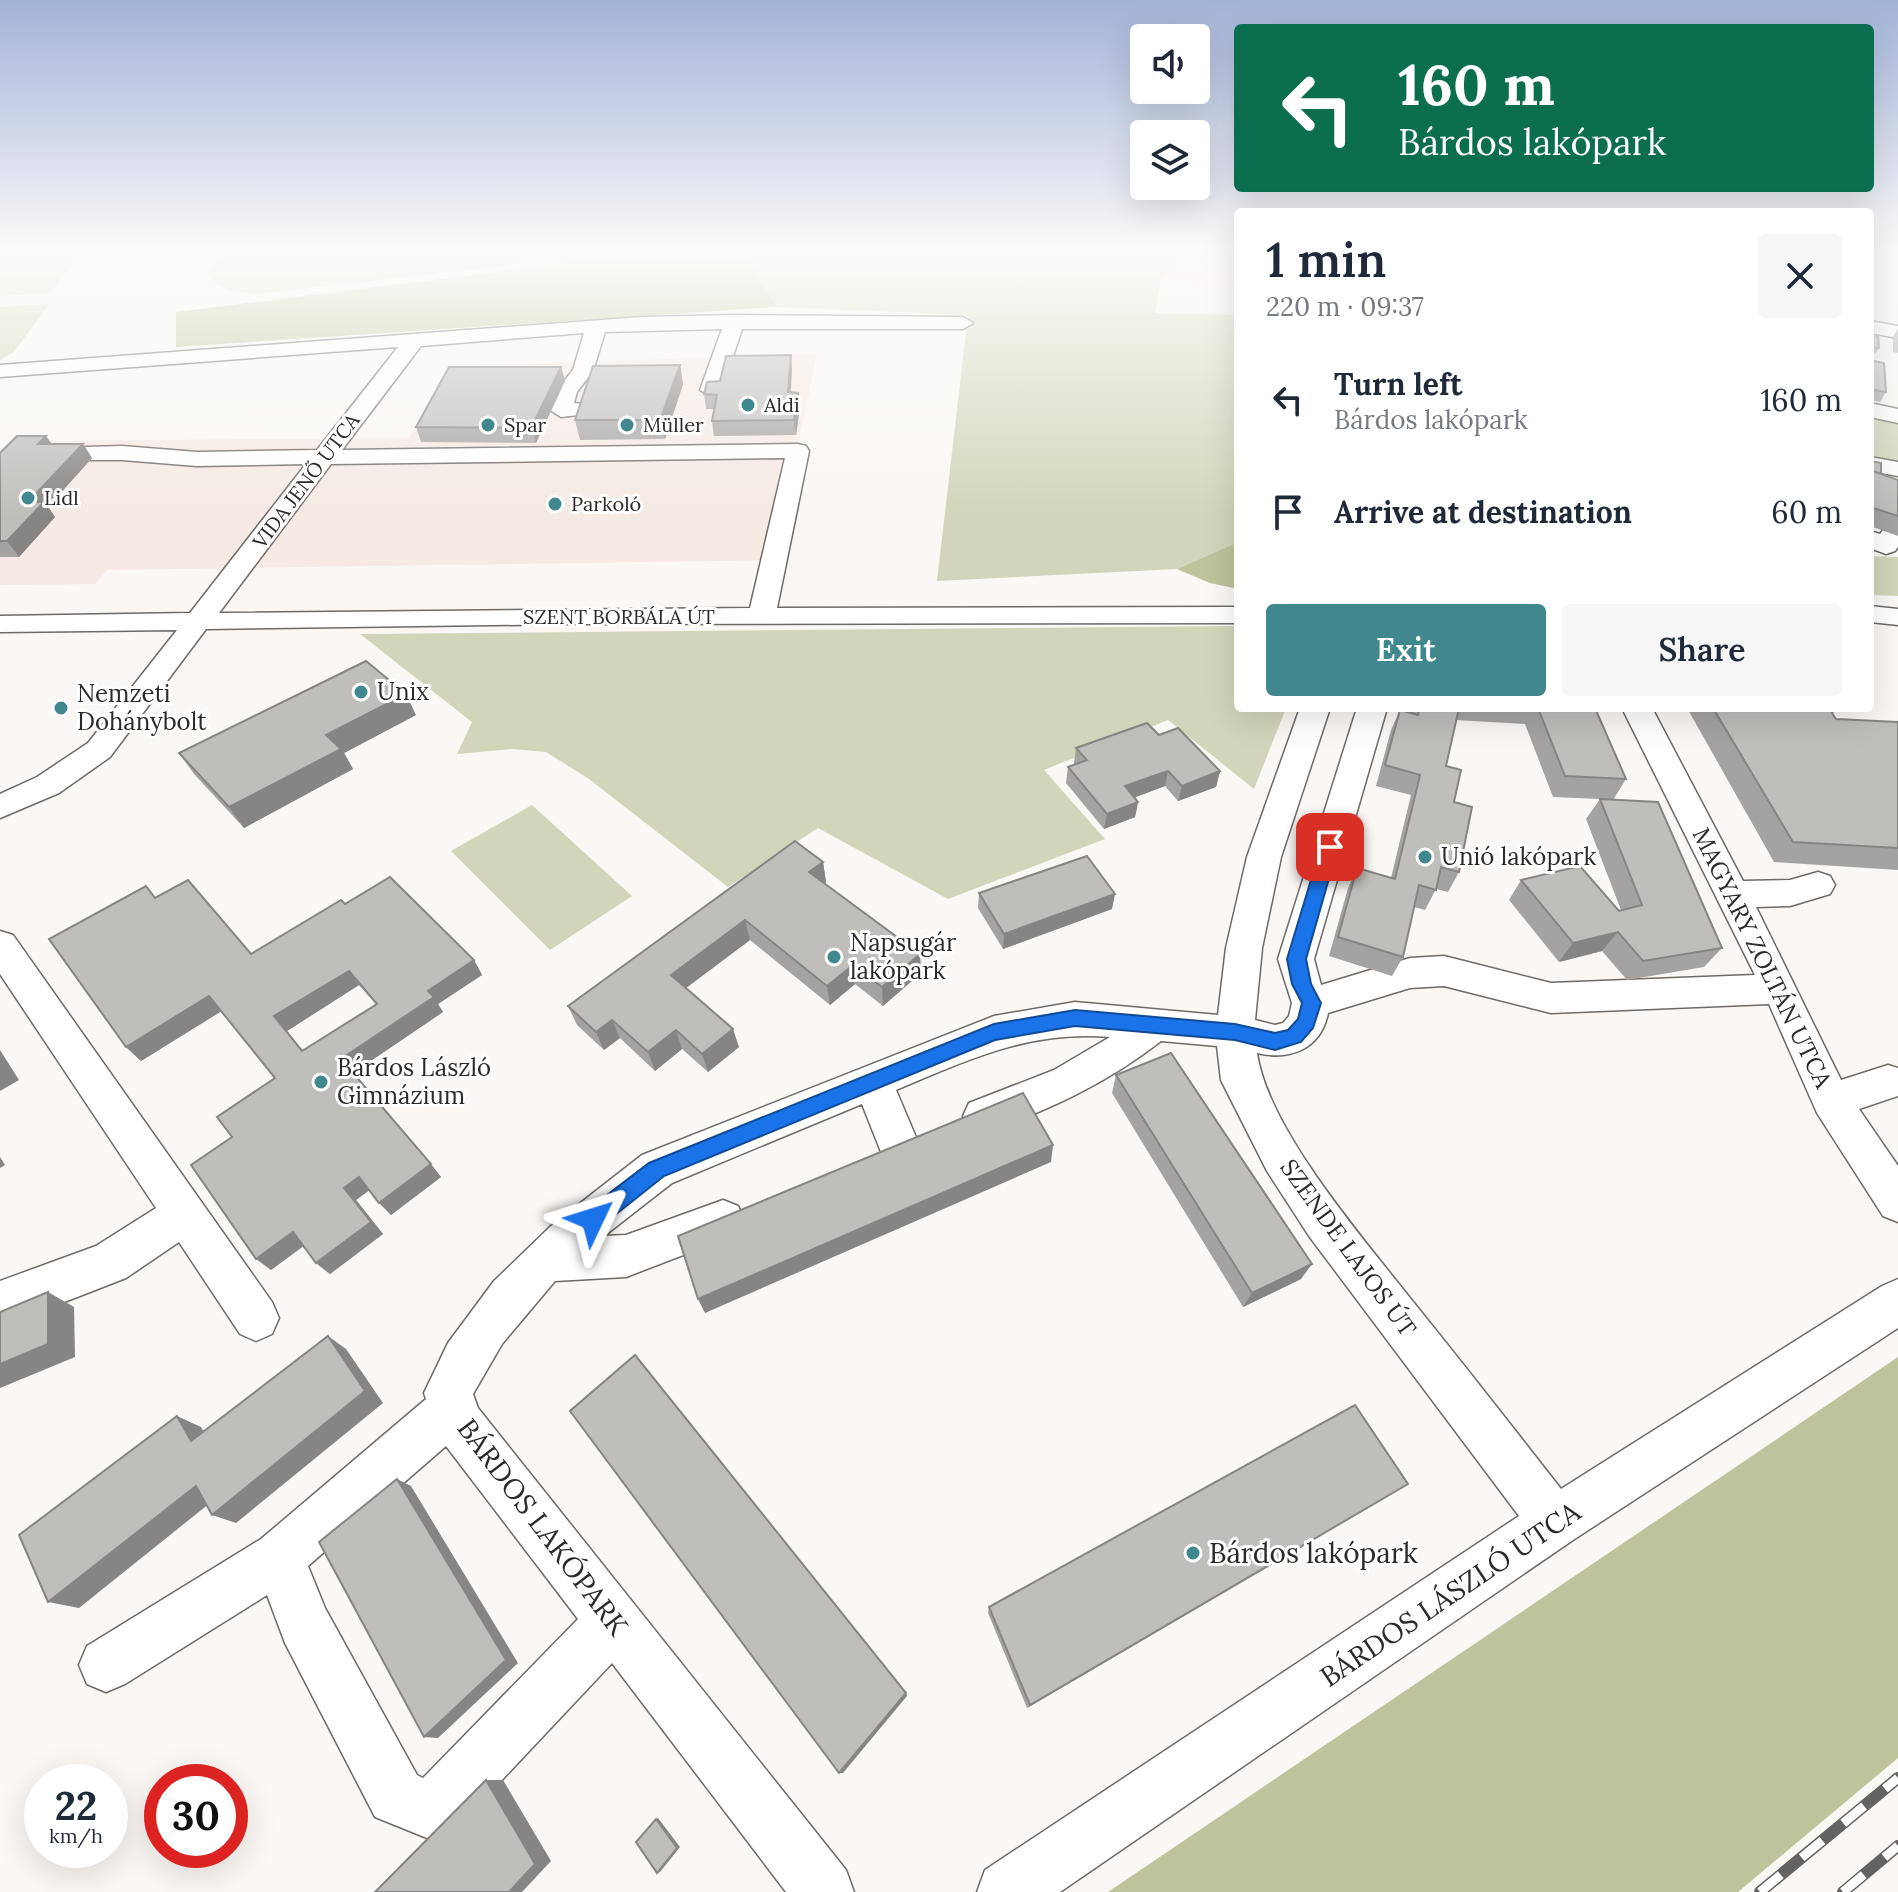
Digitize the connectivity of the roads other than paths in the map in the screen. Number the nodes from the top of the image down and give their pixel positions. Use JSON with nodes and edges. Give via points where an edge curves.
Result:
{"nodes":[{"id":1,"x":434,"y":340,"type":"edge"},
{"id":2,"x":592,"y":340,"type":"edge"},
{"id":3,"x":729,"y":340,"type":"edge"},
{"id":4,"x":413,"y":342,"type":"junction"},
{"id":5,"x":754,"y":345,"type":"dead end"},
{"id":6,"x":727,"y":346,"type":"junction"},
{"id":7,"x":0,"y":371,"type":"edge"},
{"id":8,"x":583,"y":371,"type":"junction"},
{"id":9,"x":609,"y":371,"type":"edge"},
{"id":10,"x":557,"y":372,"type":"edge"},
{"id":11,"x":711,"y":390,"type":"edge"},
{"id":12,"x":579,"y":409,"type":"edge"},
{"id":13,"x":1874,"y":411,"type":"edge"},
{"id":14,"x":1898,"y":416,"type":"edge"},
{"id":15,"x":62,"y":453,"type":"edge"},
{"id":16,"x":323,"y":456,"type":"junction"},
{"id":17,"x":1898,"y":604,"type":"edge"},
{"id":18,"x":1874,"y":605,"type":"edge"},
{"id":19,"x":1874,"y":614,"type":"edge"},
{"id":20,"x":1234,"y":615,"type":"edge"},
{"id":21,"x":764,"y":617,"type":"junction"},
{"id":22,"x":1898,"y":617,"type":"edge"},
{"id":23,"x":200,"y":622,"type":"junction"},
{"id":24,"x":0,"y":624,"type":"edge"},
{"id":25,"x":1314,"y":712,"type":"edge"},
{"id":26,"x":1371,"y":712,"type":"edge"},
{"id":27,"x":1639,"y":712,"type":"edge"},
{"id":28,"x":0,"y":807,"type":"edge"},
{"id":29,"x":1818,"y":885,"type":"dead end"},
{"id":30,"x":1733,"y":894,"type":"junction"},
{"id":31,"x":8,"y":956,"type":"edge"},
{"id":32,"x":1778,"y":989,"type":"junction"},
{"id":33,"x":1311,"y":1003,"type":"junction"},
{"id":34,"x":1157,"y":1023,"type":"junction"},
{"id":35,"x":1235,"y":1032,"type":"junction"},
{"id":36,"x":872,"y":1080,"type":"junction"},
{"id":37,"x":1888,"y":1082,"type":"dead end"},
{"id":38,"x":1831,"y":1101,"type":"junction"},
{"id":39,"x":1898,"y":1202,"type":"edge"},
{"id":40,"x":755,"y":1207,"type":"edge"},
{"id":41,"x":184,"y":1214,"type":"junction"},
{"id":42,"x":548,"y":1260,"type":"junction"},
{"id":43,"x":1898,"y":1302,"type":"edge"},
{"id":44,"x":0,"y":1304,"type":"edge"},
{"id":45,"x":256,"y":1318,"type":"dead end"},
{"id":46,"x":454,"y":1407,"type":"junction"},
{"id":47,"x":1555,"y":1522,"type":"junction"},
{"id":48,"x":279,"y":1557,"type":"junction"},
{"id":49,"x":614,"y":1621,"type":"junction"},
{"id":50,"x":106,"y":1665,"type":"dead end"},
{"id":51,"x":824,"y":1892,"type":"edge"},
{"id":52,"x":1007,"y":1892,"type":"edge"}],
"edges":[{"from":1,"to":4,"type":"street"},
{"from":2,"to":8,"type":"street"},
{"from":3,"to":6,"type":"street"},
{"from":4,"to":7,"type":"street"},
{"from":4,"to":16,"type":"street","name":"VIDA JENŐ UTCA"},
{"from":5,"to":6,"type":"street"},
{"from":6,"to":11,"type":"street"},
{"from":8,"to":9,"type":"street"},
{"from":8,"to":10,"type":"street"},
{"from":8,"to":12,"type":"street","via":[[567,391],[561,410]]},
{"from":13,"to":14,"type":"street"},
{"from":15,"to":16,"type":"street","via":[[197,459]]},
{"from":16,"to":21,"type":"street","via":[[798,451]]},
{"from":16,"to":23,"type":"street","name":"VIDA JENŐ UTCA"},
{"from":17,"to":18,"type":"street"},
{"from":19,"to":22,"type":"street"},
{"from":20,"to":21,"type":"street","name":"SZENT BORBÁLA ÚT"},
{"from":21,"to":23,"type":"street","name":"SZENT BORBÁLA ÚT"},
{"from":23,"to":24,"type":"street","name":"SZENT BORBÁLA ÚT"},
{"from":23,"to":28,"type":"street","name":"VIDA JENŐ UTCA","via":[[99,750],[48,785]]},
{"from":25,"to":35,"type":"street","name":"SZENDE LAJOS ÚT","via":[[1264,857],[1237,985]]},
{"from":26,"to":33,"type":"street","via":[[1296,959]]},
{"from":27,"to":30,"type":"street","name":"MAGYARY ZOLTÁN UTCA"},
{"from":29,"to":30,"type":"street","via":[[1790,893]]},
{"from":30,"to":32,"type":"street","name":"MAGYARY ZOLTÁN UTCA"},
{"from":31,"to":41,"type":"street"},
{"from":32,"to":33,"type":"street","via":[[1551,998],[1444,971],[1410,973]]},
{"from":32,"to":38,"type":"street","name":"MAGYARY ZOLTÁN UTCA"},
{"from":33,"to":35,"type":"street","name":"BÁRDOS LAKÓPARK","via":[[1307,1023],[1294,1037],[1275,1041]]},
{"from":34,"to":35,"type":"street","name":"BÁRDOS LAKÓPARK"},
{"from":34,"to":36,"type":"street","name":"BÁRDOS LAKÓPARK","via":[[1075,1018],[994,1032]]},
{"from":34,"to":36,"type":"street","via":[[1068,1082],[885,1155]]},
{"from":35,"to":47,"type":"street","name":"SZENDE LAJOS ÚT","via":[[1241,1080],[1282,1158],[1324,1222]]},
{"from":36,"to":42,"type":"street","name":"BÁRDOS LAKÓPARK","via":[[657,1169]]},
{"from":37,"to":38,"type":"street"},
{"from":38,"to":39,"type":"street","name":"MAGYARY ZOLTÁN UTCA"},
{"from":40,"to":42,"type":"street","via":[[626,1256]]},
{"from":41,"to":44,"type":"street","via":[[110,1263]]},
{"from":41,"to":45,"type":"street"},
{"from":42,"to":46,"type":"street","name":"BÁRDOS LAKÓPARK","via":[[485,1327],[462,1362],[448,1393]]},
{"from":43,"to":47,"type":"street","name":"BÁRDOS LÁSZLÓ UTCA"},
{"from":46,"to":48,"type":"street"},
{"from":46,"to":49,"type":"street","name":"BÁRDOS LAKÓPARK","via":[[459,1423]]},
{"from":47,"to":52,"type":"street","name":"BÁRDOS LÁSZLÓ UTCA"},
{"from":48,"to":49,"type":"street","via":[[304,1624],[396,1796],[432,1811]]},
{"from":48,"to":50,"type":"street"},
{"from":49,"to":51,"type":"street","name":"BÁRDOS LAKÓPARK"}]}
